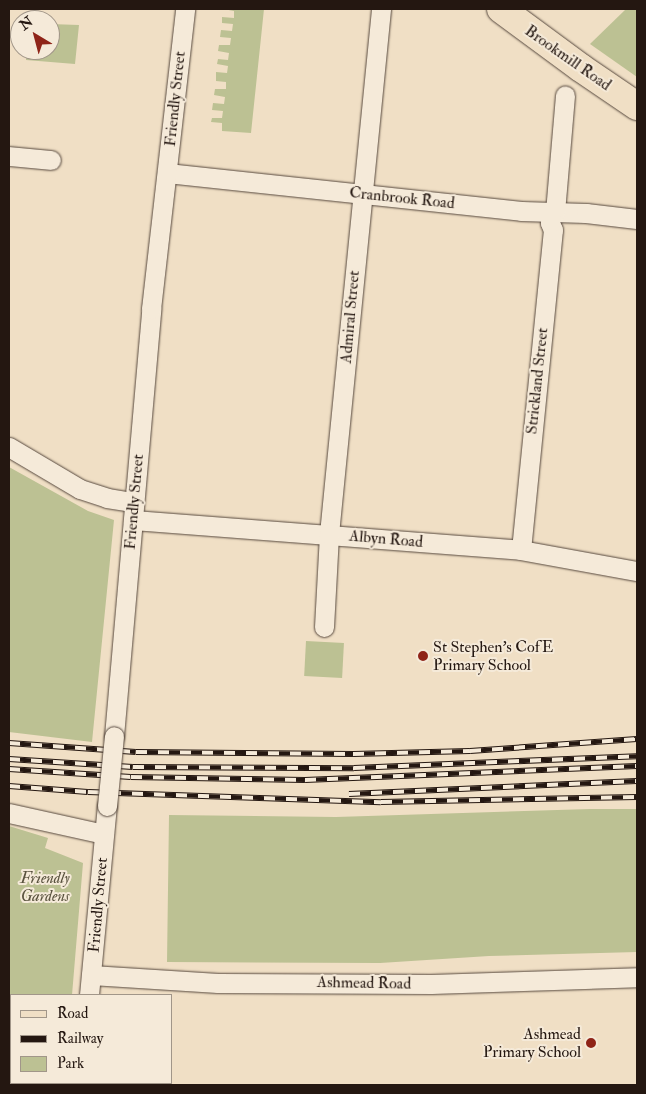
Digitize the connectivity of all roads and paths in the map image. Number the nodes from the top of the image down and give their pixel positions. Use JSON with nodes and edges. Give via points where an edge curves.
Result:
{"nodes":[{"id":1,"x":185,"y":9,"type":"edge"},
{"id":2,"x":381,"y":9,"type":"edge"},
{"id":3,"x":500,"y":9,"type":"edge"},
{"id":4,"x":565,"y":95,"type":"dead end"},
{"id":5,"x":637,"y":106,"type":"edge"},
{"id":6,"x":9,"y":156,"type":"edge"},
{"id":7,"x":51,"y":160,"type":"dead end"},
{"id":8,"x":167,"y":173,"type":"junction"},
{"id":9,"x":362,"y":194,"type":"junction"},
{"id":10,"x":553,"y":218,"type":"junction"},
{"id":11,"x":637,"y":220,"type":"edge"},
{"id":12,"x":9,"y":447,"type":"edge"},
{"id":13,"x":133,"y":511,"type":"junction"},
{"id":14,"x":329,"y":534,"type":"junction"},
{"id":15,"x":521,"y":550,"type":"junction"},
{"id":16,"x":637,"y":571,"type":"edge"},
{"id":17,"x":324,"y":627,"type":"dead end"},
{"id":18,"x":9,"y":813,"type":"edge"},
{"id":19,"x":104,"y":834,"type":"junction"},
{"id":20,"x":91,"y":975,"type":"junction"},
{"id":21,"x":637,"y":977,"type":"edge"},
{"id":22,"x":89,"y":994,"type":"edge"}],
"edges":[{"from":1,"to":8,"type":"street","name":"Friendly Street"},
{"from":2,"to":9,"type":"street","name":"Admiral Street"},
{"from":3,"to":5,"type":"main road","name":"Brookmill Road"},
{"from":4,"to":10,"type":"street","name":"Strickland Street"},
{"from":6,"to":7,"type":"street"},
{"from":8,"to":9,"type":"street","name":"Cranbrook Road"},
{"from":8,"to":13,"type":"street","name":"Friendly Street"},
{"from":9,"to":10,"type":"street","name":"Cranbrook Road"},
{"from":9,"to":14,"type":"street","name":"Admiral Street"},
{"from":10,"to":11,"type":"street","name":"Cranbrook Road"},
{"from":10,"to":15,"type":"street","name":"Strickland Street"},
{"from":12,"to":13,"type":"street","name":"Albyn Road","via":[[80,489]]},
{"from":13,"to":14,"type":"street","name":"Albyn Road"},
{"from":13,"to":19,"type":"street","name":"Friendly Street","bridge":true},
{"from":14,"to":15,"type":"street","name":"Albyn Road"},
{"from":14,"to":17,"type":"street","name":"Admiral Street"},
{"from":15,"to":16,"type":"street","name":"Albyn Road"},
{"from":18,"to":19,"type":"street"},
{"from":19,"to":20,"type":"street","name":"Friendly Street"},
{"from":20,"to":21,"type":"street","name":"Ashmead Road","via":[[218,983],[431,984]]},
{"from":20,"to":22,"type":"street","name":"Friendly Street"}]}
